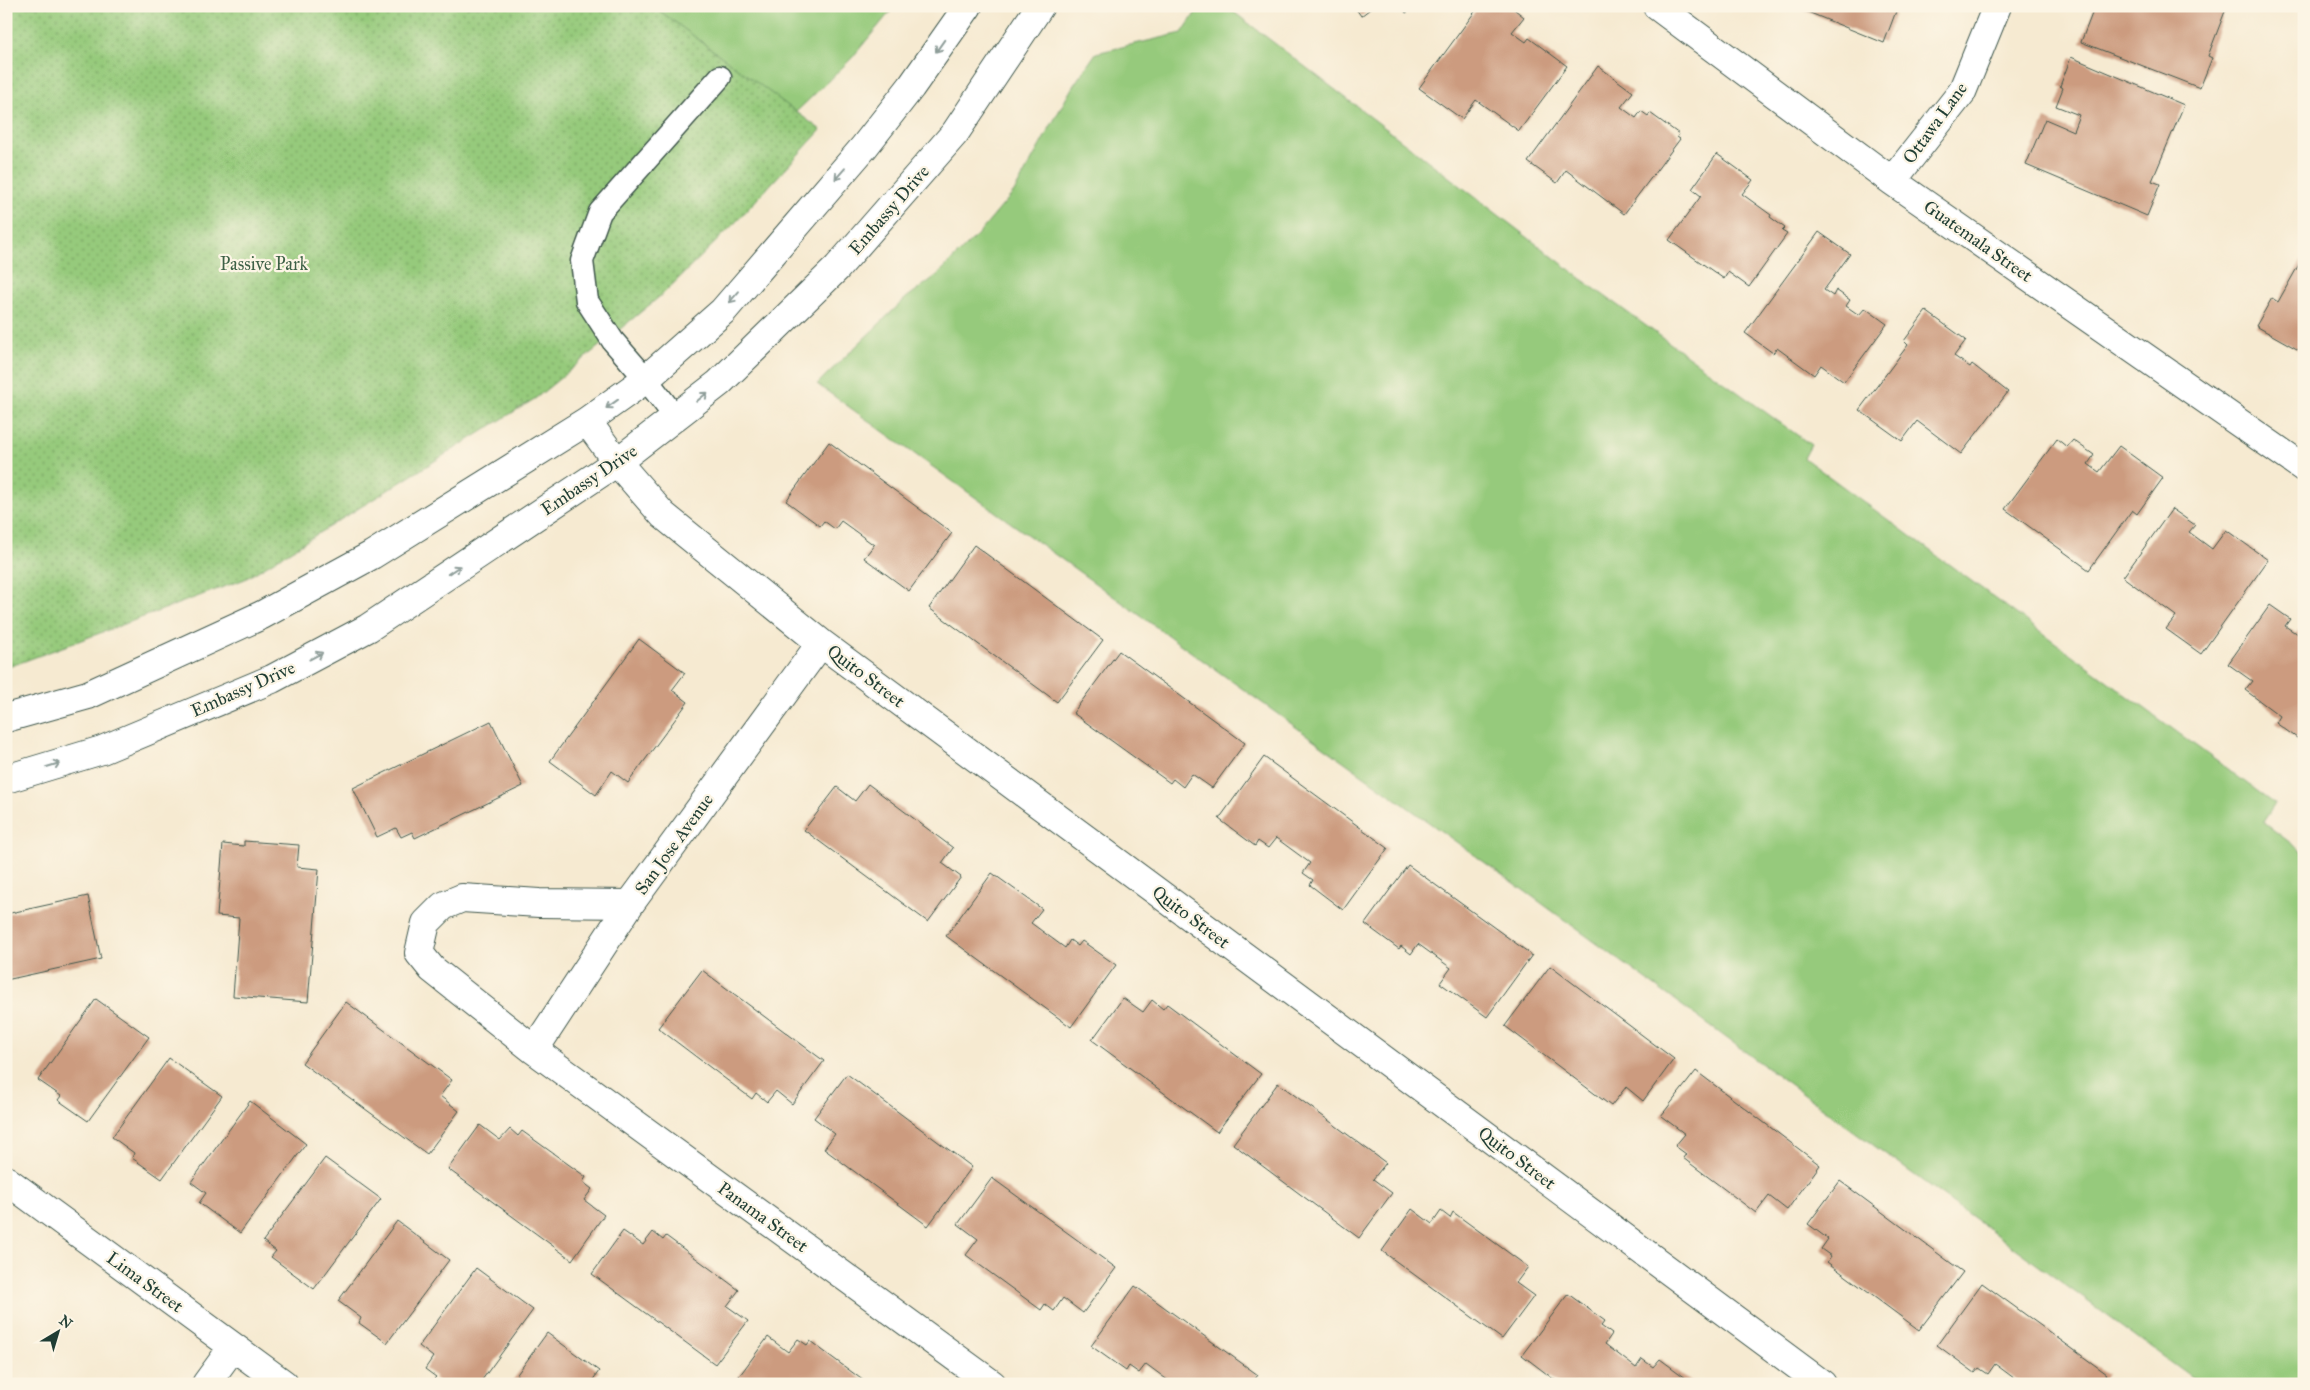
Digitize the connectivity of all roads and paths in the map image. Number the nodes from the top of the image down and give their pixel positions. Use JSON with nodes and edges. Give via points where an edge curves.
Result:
{"nodes":[{"id":1,"x":968,"y":6,"type":"edge"},
{"id":2,"x":1040,"y":6,"type":"edge"},
{"id":3,"x":1657,"y":6,"type":"edge"},
{"id":4,"x":1997,"y":6,"type":"edge"},
{"id":5,"x":720,"y":77,"type":"dead end"},
{"id":6,"x":1892,"y":181,"type":"junction"},
{"id":7,"x":646,"y":379,"type":"junction"},
{"id":8,"x":676,"y":418,"type":"junction"},
{"id":9,"x":587,"y":421,"type":"junction"},
{"id":10,"x":617,"y":462,"type":"junction"},
{"id":11,"x":2304,"y":468,"type":"edge"},
{"id":12,"x":821,"y":643,"type":"junction"},
{"id":13,"x":6,"y":718,"type":"edge"},
{"id":14,"x":6,"y":779,"type":"edge"},
{"id":15,"x":630,"y":904,"type":"junction"},
{"id":16,"x":534,"y":1050,"type":"junction"},
{"id":17,"x":6,"y":1180,"type":"edge"},
{"id":18,"x":233,"y":1347,"type":"junction"},
{"id":19,"x":206,"y":1384,"type":"edge"},
{"id":20,"x":284,"y":1384,"type":"edge"},
{"id":21,"x":992,"y":1384,"type":"edge"},
{"id":22,"x":1822,"y":1384,"type":"edge"}],
"edges":[{"from":1,"to":7,"type":"street","one_way":true,"via":[[911,88],[864,147],[723,310]]},
{"from":8,"to":2,"type":"street","name":"Embassy Drive","one_way":true,"via":[[719,383],[837,268],[896,202],[955,133]]},
{"from":3,"to":6,"type":"street","name":"Guatemala Street"},
{"from":4,"to":6,"type":"street","name":"Ottawa Lane","via":[[1962,92]]},
{"from":5,"to":7,"type":"lane","via":[[600,212],[582,261],[587,301],[613,341]]},
{"from":6,"to":11,"type":"street","name":"Guatemala Street"},
{"from":7,"to":8,"type":"lane"},
{"from":7,"to":9,"type":"street","one_way":true},
{"from":8,"to":10,"type":"street","name":"Embassy Drive"},
{"from":9,"to":10,"type":"street","name":"Quito Street"},
{"from":9,"to":13,"type":"street","via":[[372,555],[262,615],[88,695]]},
{"from":10,"to":12,"type":"street","name":"Quito Street","via":[[662,515]]},
{"from":14,"to":10,"type":"street","name":"Embassy Drive","one_way":true,"via":[[102,750],[272,679],[368,628]]},
{"from":12,"to":15,"type":"street","name":"San Jose Avenue"},
{"from":12,"to":22,"type":"street","name":"Quito Street"},
{"from":15,"to":16,"type":"street","name":"San Jose Avenue"},
{"from":15,"to":16,"type":"street","name":"Panama Street","via":[[462,898],[443,906],[426,923],[419,953],[432,969]]},
{"from":16,"to":21,"type":"street","name":"Panama Street"},
{"from":17,"to":18,"type":"street","name":"Lima Street"},
{"from":18,"to":19,"type":"street"},
{"from":18,"to":20,"type":"street","name":"Lima Street"}]}
